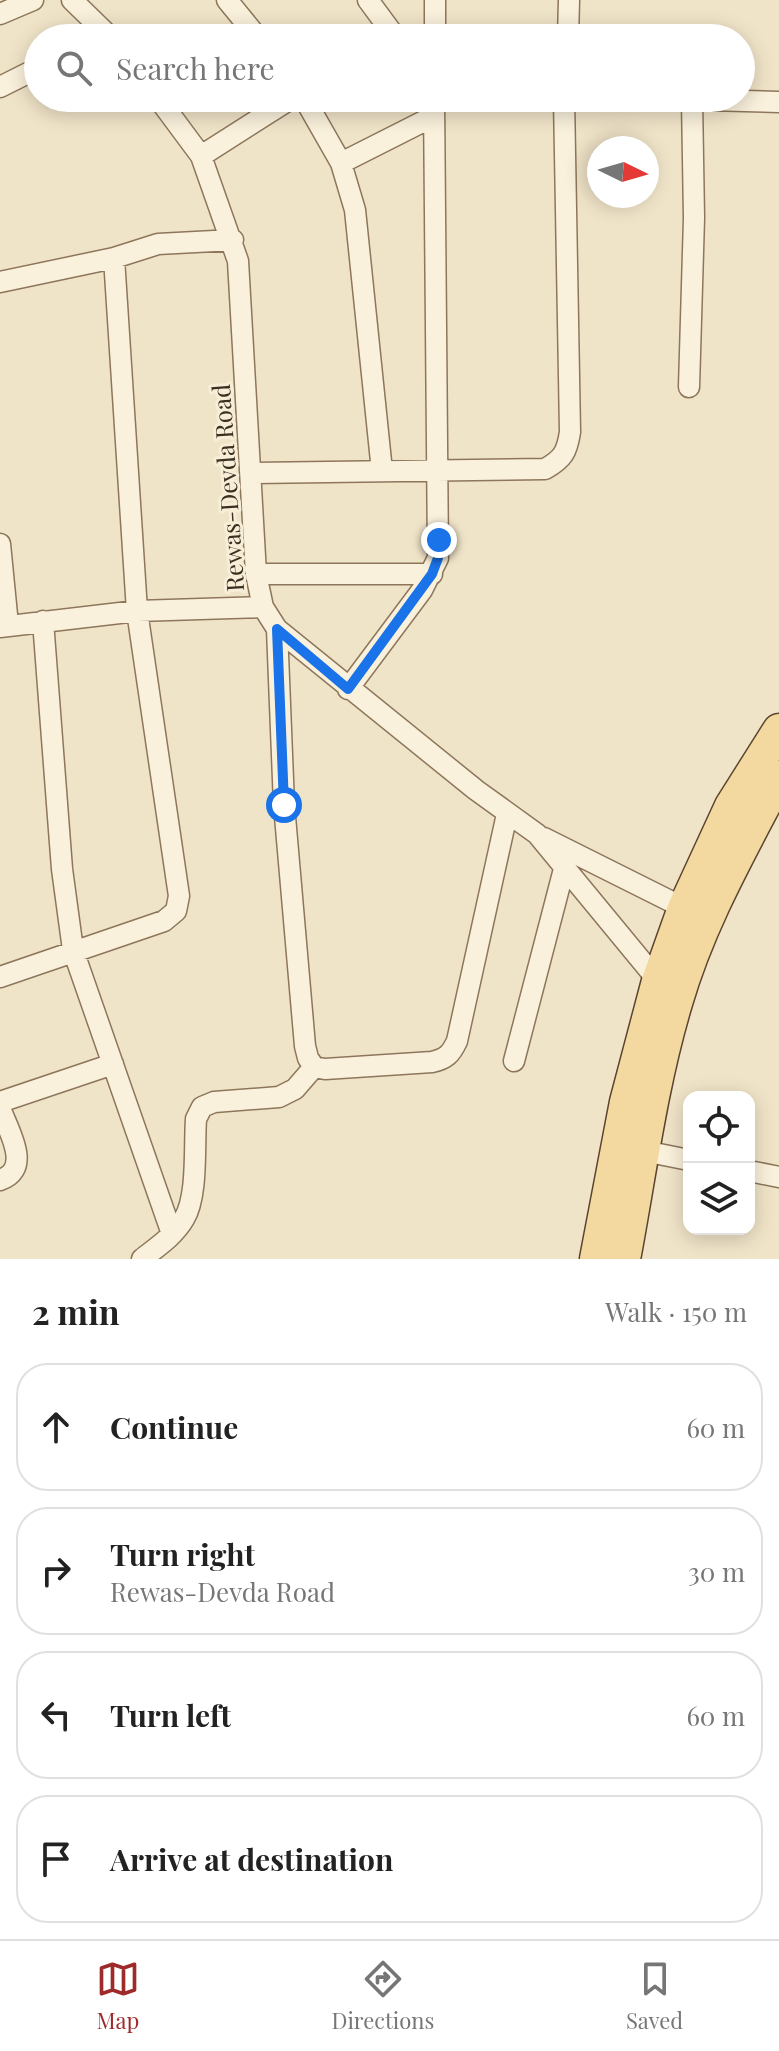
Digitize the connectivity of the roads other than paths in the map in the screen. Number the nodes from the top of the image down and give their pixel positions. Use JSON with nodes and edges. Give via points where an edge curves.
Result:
{"nodes":[{"id":1,"x":33,"y":0,"type":"edge"},
{"id":2,"x":72,"y":0,"type":"edge"},
{"id":3,"x":227,"y":0,"type":"edge"},
{"id":4,"x":368,"y":0,"type":"edge"},
{"id":5,"x":435,"y":0,"type":"edge"},
{"id":6,"x":569,"y":0,"type":"edge"},
{"id":7,"x":0,"y":14,"type":"edge"},
{"id":8,"x":94,"y":24,"type":"edge"},
{"id":9,"x":247,"y":24,"type":"edge"},
{"id":10,"x":386,"y":24,"type":"edge"},
{"id":11,"x":435,"y":24,"type":"edge"},
{"id":12,"x":568,"y":24,"type":"edge"},
{"id":13,"x":24,"y":75,"type":"edge"},
{"id":14,"x":0,"y":87,"type":"edge"},
{"id":15,"x":755,"y":101,"type":"edge"},
{"id":16,"x":779,"y":102,"type":"edge"},
{"id":17,"x":168,"y":112,"type":"edge"},
{"id":18,"x":270,"y":112,"type":"edge"},
{"id":19,"x":312,"y":112,"type":"edge"},
{"id":20,"x":426,"y":112,"type":"edge"},
{"id":21,"x":434,"y":112,"type":"edge"},
{"id":22,"x":564,"y":112,"type":"edge"},
{"id":23,"x":692,"y":112,"type":"edge"},
{"id":24,"x":201,"y":156,"type":"junction"},
{"id":25,"x":341,"y":163,"type":"junction"},
{"id":26,"x":233,"y":240,"type":"junction"},
{"id":27,"x":114,"y":258,"type":"junction"},
{"id":28,"x":0,"y":282,"type":"edge"},
{"id":29,"x":689,"y":387,"type":"dead end"},
{"id":30,"x":438,"y":470,"type":"junction"},
{"id":31,"x":382,"y":471,"type":"junction"},
{"id":32,"x":250,"y":473,"type":"junction"},
{"id":33,"x":0,"y":544,"type":"edge"},
{"id":34,"x":256,"y":574,"type":"junction"},
{"id":35,"x":432,"y":574,"type":"junction"},
{"id":36,"x":263,"y":607,"type":"junction"},
{"id":37,"x":137,"y":611,"type":"junction"},
{"id":38,"x":43,"y":621,"type":"junction"},
{"id":39,"x":4,"y":626,"type":"edge"},
{"id":40,"x":277,"y":629,"type":"junction"},
{"id":41,"x":348,"y":689,"type":"junction"},
{"id":42,"x":779,"y":730,"type":"edge"},
{"id":43,"x":779,"y":777,"type":"edge"},
{"id":44,"x":507,"y":814,"type":"junction"},
{"id":45,"x":537,"y":834,"type":"junction"},
{"id":46,"x":564,"y":869,"type":"junction"},
{"id":47,"x":695,"y":914,"type":"junction"},
{"id":48,"x":73,"y":950,"type":"junction"},
{"id":49,"x":0,"y":977,"type":"edge"},
{"id":50,"x":667,"y":992,"type":"junction"},
{"id":51,"x":514,"y":1061,"type":"dead end"},
{"id":52,"x":113,"y":1064,"type":"junction"},
{"id":53,"x":314,"y":1067,"type":"junction"},
{"id":54,"x":0,"y":1102,"type":"edge"},
{"id":55,"x":0,"y":1108,"type":"edge"},
{"id":56,"x":631,"y":1149,"type":"junction"},
{"id":57,"x":683,"y":1159,"type":"edge"},
{"id":58,"x":755,"y":1172,"type":"edge"},
{"id":59,"x":779,"y":1177,"type":"edge"},
{"id":60,"x":0,"y":1180,"type":"edge"},
{"id":61,"x":172,"y":1234,"type":"junction"},
{"id":62,"x":142,"y":1259,"type":"edge"},
{"id":63,"x":596,"y":1259,"type":"edge"},
{"id":64,"x":624,"y":1259,"type":"edge"}],
"edges":[{"from":1,"to":7,"type":"street"},
{"from":2,"to":8,"type":"street"},
{"from":3,"to":9,"type":"street"},
{"from":4,"to":10,"type":"street"},
{"from":5,"to":11,"type":"street"},
{"from":6,"to":12,"type":"street"},
{"from":13,"to":14,"type":"street"},
{"from":15,"to":16,"type":"street"},
{"from":17,"to":24,"type":"street","name":"Rewas-Devda Road"},
{"from":18,"to":24,"type":"street"},
{"from":19,"to":25,"type":"street"},
{"from":20,"to":25,"type":"street"},
{"from":21,"to":30,"type":"street"},
{"from":22,"to":30,"type":"street","via":[[567,450],[545,469]]},
{"from":23,"to":29,"type":"street"},
{"from":24,"to":26,"type":"street","name":"Rewas-Devda Road"},
{"from":25,"to":31,"type":"street","via":[[355,210]]},
{"from":26,"to":27,"type":"street","via":[[158,244]]},
{"from":26,"to":32,"type":"street","name":"Rewas-Devda Road"},
{"from":27,"to":28,"type":"street"},
{"from":27,"to":37,"type":"street"},
{"from":30,"to":31,"type":"street"},
{"from":30,"to":35,"type":"street","via":[[438,558]]},
{"from":31,"to":32,"type":"street"},
{"from":32,"to":34,"type":"street","name":"Rewas-Devda Road"},
{"from":33,"to":39,"type":"street"},
{"from":34,"to":35,"type":"street"},
{"from":34,"to":36,"type":"street","name":"Rewas-Devda Road"},
{"from":35,"to":41,"type":"street"},
{"from":36,"to":37,"type":"street"},
{"from":36,"to":40,"type":"street","name":"Rewas-Devda Road"},
{"from":37,"to":38,"type":"street"},
{"from":37,"to":48,"type":"street","via":[[179,896],[176,911],[164,921]]},
{"from":38,"to":39,"type":"street"},
{"from":38,"to":48,"type":"street"},
{"from":40,"to":41,"type":"street","name":"Rewas-Devda Road"},
{"from":40,"to":53,"type":"street","via":[[284,805],[305,1046]]},
{"from":41,"to":44,"type":"street","name":"Rewas-Devda Road"},
{"from":42,"to":47,"type":"main road","via":[[731,806]]},
{"from":43,"to":47,"type":"main road"},
{"from":44,"to":45,"type":"street","name":"Rewas-Devda Road"},
{"from":44,"to":53,"type":"street","via":[[452,1052],[432,1062]]},
{"from":45,"to":46,"type":"street","name":"Rewas-Devda Road"},
{"from":45,"to":47,"type":"street"},
{"from":46,"to":50,"type":"street","name":"Rewas-Devda Road"},
{"from":46,"to":51,"type":"street"},
{"from":47,"to":50,"type":"main road"},
{"from":48,"to":49,"type":"street"},
{"from":48,"to":52,"type":"street"},
{"from":50,"to":56,"type":"main road","via":[[654,1097]]},
{"from":52,"to":54,"type":"street"},
{"from":52,"to":61,"type":"street"},
{"from":53,"to":61,"type":"street","via":[[295,1089],[279,1097],[202,1107],[196,1119],[191,1199]]},
{"from":55,"to":60,"type":"street","via":[[18,1158],[17,1168]]},
{"from":56,"to":57,"type":"street"},
{"from":56,"to":63,"type":"main road"},
{"from":56,"to":64,"type":"main road"},
{"from":58,"to":59,"type":"street"},
{"from":61,"to":62,"type":"street"}]}
